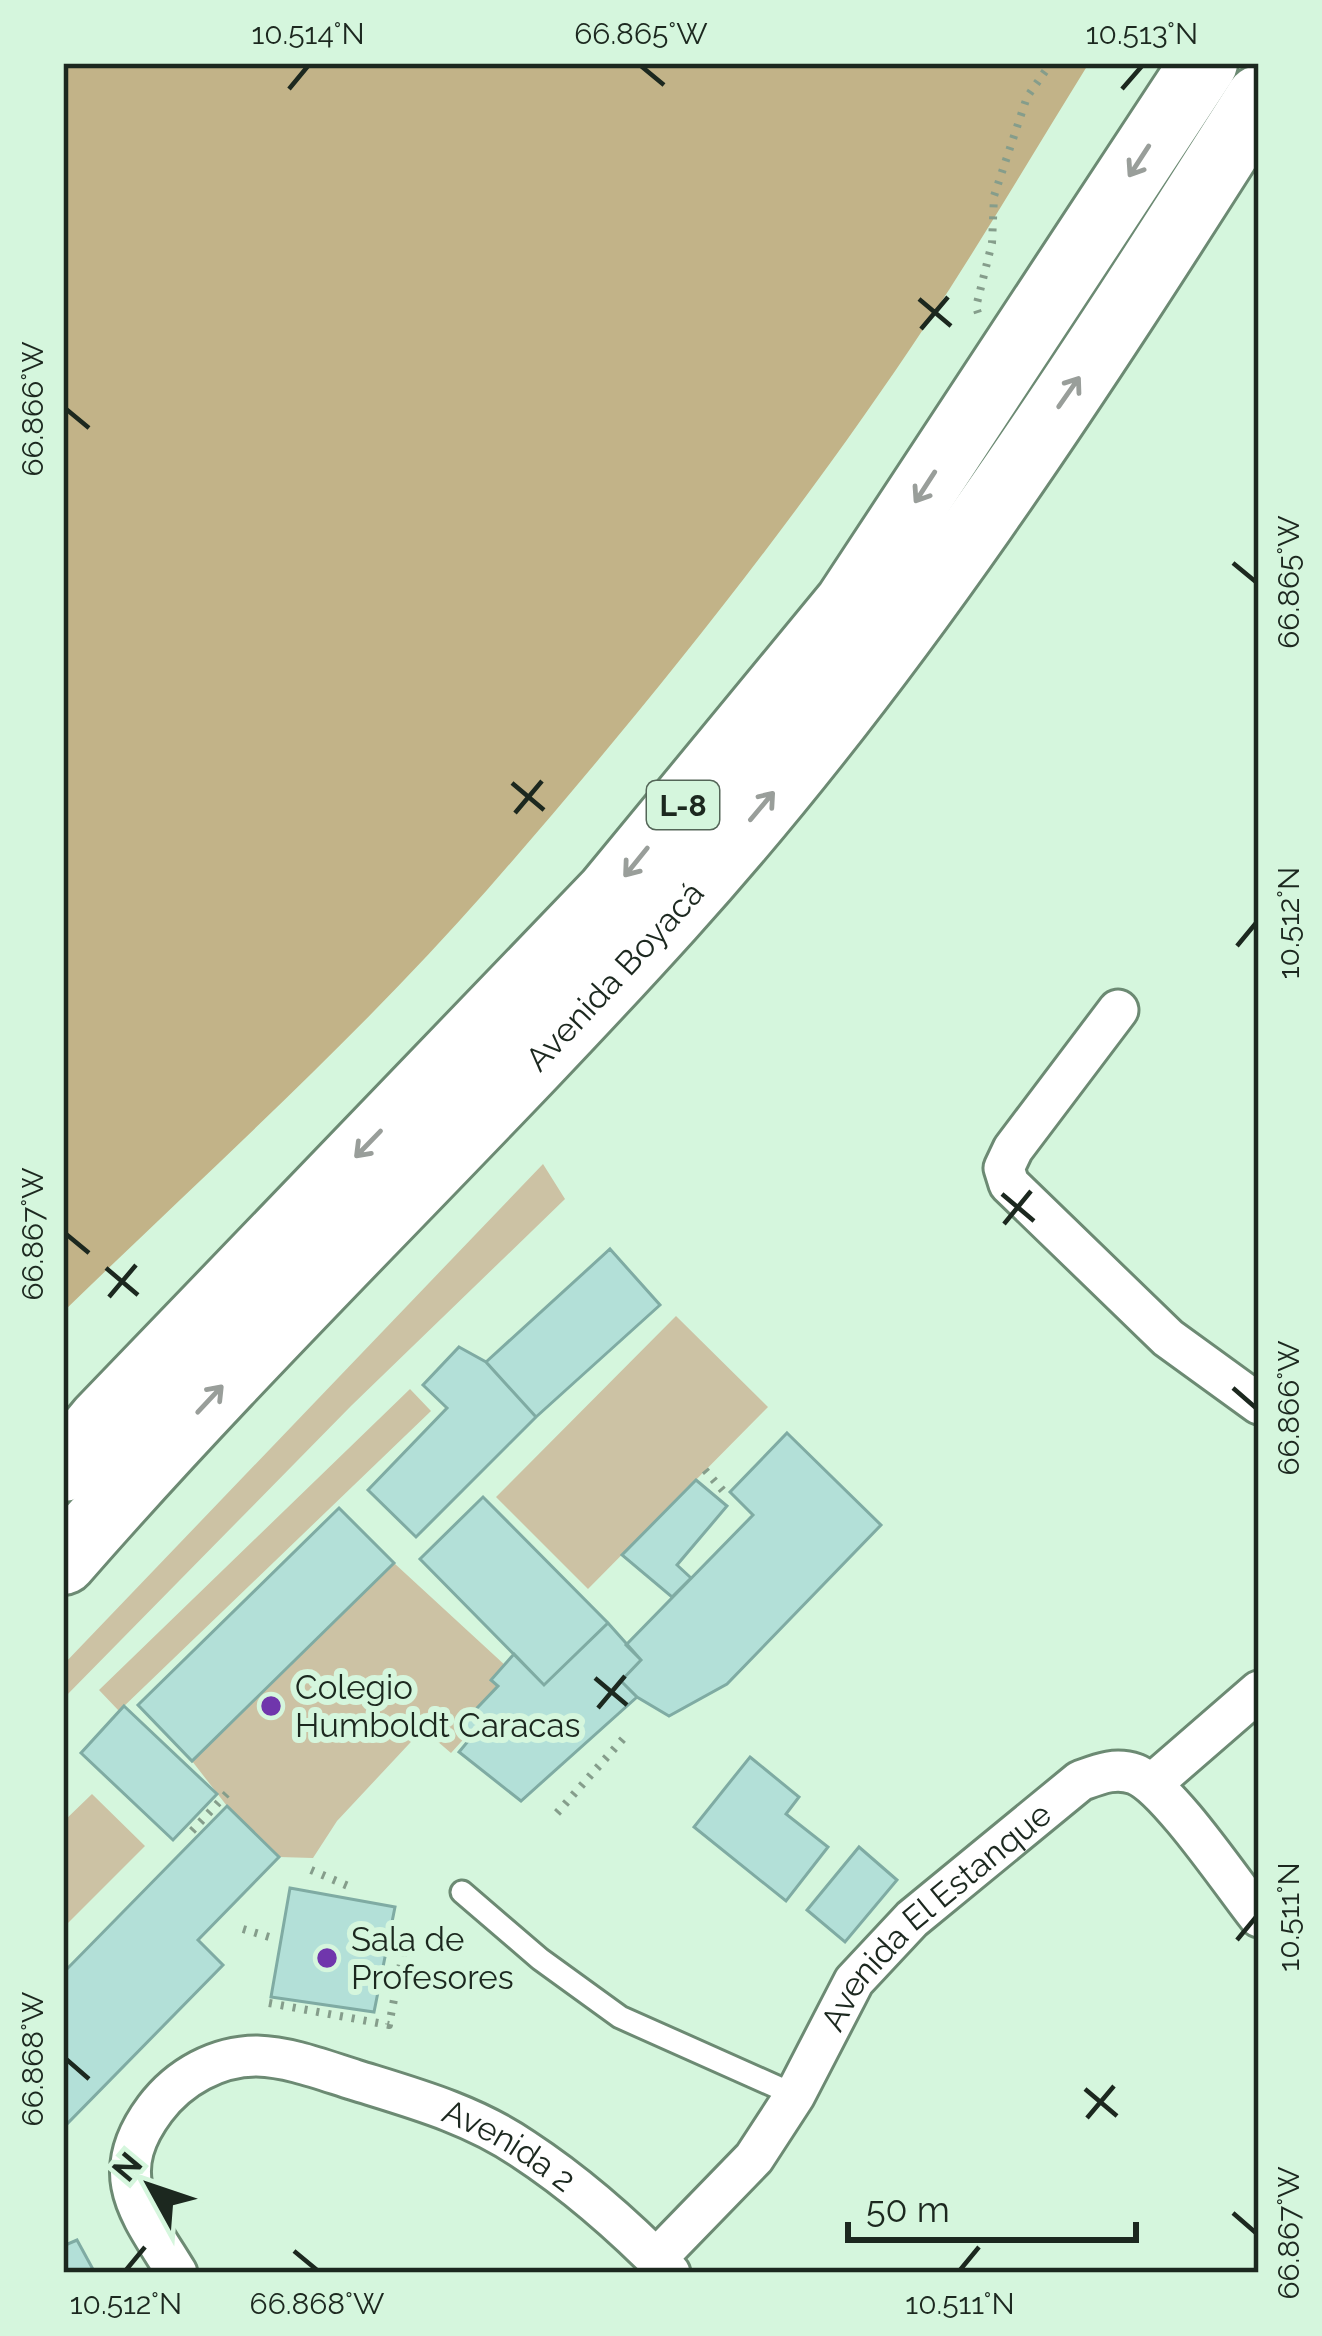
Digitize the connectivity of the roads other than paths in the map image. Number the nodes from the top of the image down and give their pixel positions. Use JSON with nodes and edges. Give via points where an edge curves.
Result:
{"nodes":[{"id":1,"x":1204,"y":63,"type":"edge"},
{"id":2,"x":1259,"y":99,"type":"edge"},
{"id":3,"x":1118,"y":1010,"type":"dead end"},
{"id":4,"x":1259,"y":1404,"type":"edge"},
{"id":5,"x":63,"y":1468,"type":"edge"},
{"id":6,"x":63,"y":1561,"type":"edge"},
{"id":7,"x":1259,"y":1691,"type":"edge"},
{"id":8,"x":1153,"y":1783,"type":"junction"},
{"id":9,"x":462,"y":1892,"type":"dead end"},
{"id":10,"x":1259,"y":1917,"type":"edge"},
{"id":11,"x":794,"y":2096,"type":"junction"},
{"id":12,"x":663,"y":2266,"type":"edge"},
{"id":13,"x":177,"y":2273,"type":"edge"}],
"edges":[{"from":1,"to":5,"type":"highway","name":"Avenida Boyacá","number":"L-8","one_way":true,"via":[[848,604],[609,894]]},
{"from":6,"to":2,"type":"highway","name":"Avenida Boyacá","number":"L-8","one_way":true,"via":[[671,915],[873,673],[1110,332]]},
{"from":3,"to":4,"type":"street","via":[[1013,1149],[1004,1168],[1009,1184],[1168,1338]]},
{"from":7,"to":8,"type":"street"},
{"from":8,"to":10,"type":"street"},
{"from":8,"to":11,"type":"street","name":"Avenida El Estanque","via":[[1124,1771],[1080,1781],[912,1918],[854,1981]]},
{"from":9,"to":11,"type":"lane","via":[[620,2017]]},
{"from":11,"to":12,"type":"street","name":"Avenida El Estanque","via":[[754,2158]]},
{"from":12,"to":13,"type":"street","name":"Avenida 2","via":[[601,2205],[520,2146],[460,2115],[319,2068],[254,2056],[221,2061],[178,2085],[145,2122],[131,2157],[138,2215]]}]}
